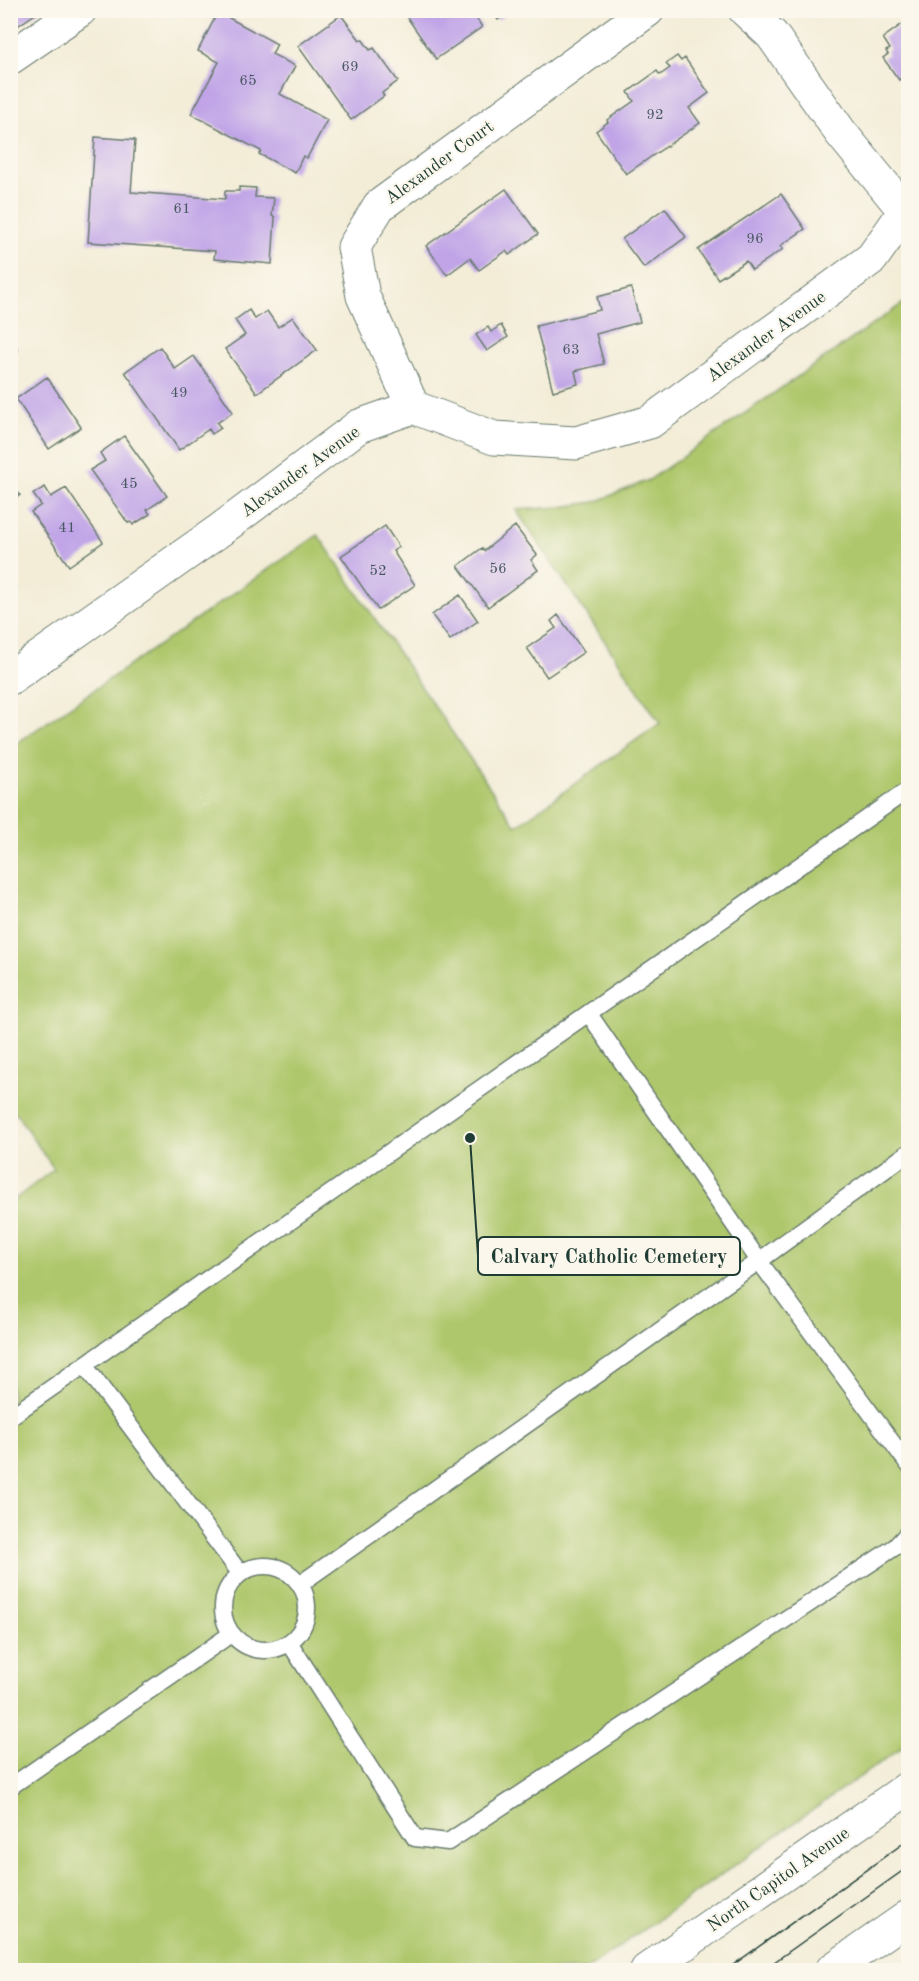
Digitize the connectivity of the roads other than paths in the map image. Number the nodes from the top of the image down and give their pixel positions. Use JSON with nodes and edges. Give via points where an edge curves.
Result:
{"nodes":[{"id":1,"x":80,"y":10,"type":"edge"},
{"id":2,"x":648,"y":10,"type":"edge"},
{"id":3,"x":745,"y":10,"type":"edge"},
{"id":4,"x":10,"y":58,"type":"edge"},
{"id":5,"x":907,"y":209,"type":"edge"},
{"id":6,"x":413,"y":407,"type":"junction"},
{"id":7,"x":10,"y":678,"type":"edge"},
{"id":8,"x":909,"y":790,"type":"edge"},
{"id":9,"x":589,"y":1014,"type":"junction"},
{"id":10,"x":909,"y":1154,"type":"edge"},
{"id":11,"x":759,"y":1261,"type":"junction"},
{"id":12,"x":85,"y":1366,"type":"junction"},
{"id":13,"x":10,"y":1417,"type":"edge"},
{"id":14,"x":909,"y":1464,"type":"edge"},
{"id":15,"x":909,"y":1533,"type":"edge"},
{"id":16,"x":240,"y":1573,"type":"junction"},
{"id":17,"x":300,"y":1584,"type":"junction"},
{"id":18,"x":231,"y":1634,"type":"junction"},
{"id":19,"x":290,"y":1642,"type":"junction"},
{"id":20,"x":10,"y":1787,"type":"edge"},
{"id":21,"x":909,"y":1788,"type":"edge"},
{"id":22,"x":909,"y":1917,"type":"edge"},
{"id":23,"x":648,"y":1971,"type":"edge"},
{"id":24,"x":832,"y":1971,"type":"edge"}],
"edges":[{"from":1,"to":4,"type":"street"},
{"from":2,"to":6,"type":"street","name":"Alexander Court","via":[[379,206],[354,248],[363,296]]},
{"from":3,"to":5,"type":"street","via":[[772,35],[841,133]]},
{"from":5,"to":6,"type":"street","name":"Alexander Avenue","via":[[872,258],[650,422],[576,443],[494,438]]},
{"from":6,"to":7,"type":"street","name":"Alexander Avenue","via":[[359,426]]},
{"from":8,"to":9,"type":"lane"},
{"from":9,"to":11,"type":"lane"},
{"from":9,"to":12,"type":"lane"},
{"from":10,"to":11,"type":"lane"},
{"from":11,"to":14,"type":"lane"},
{"from":11,"to":17,"type":"lane"},
{"from":12,"to":13,"type":"lane"},
{"from":12,"to":16,"type":"lane"},
{"from":15,"to":19,"type":"lane","via":[[895,1547],[448,1842],[415,1838]]},
{"from":16,"to":17,"type":"lane","via":[[261,1565],[283,1569]]},
{"from":16,"to":18,"type":"lane","via":[[226,1591],[223,1613]]},
{"from":17,"to":19,"type":"lane","via":[[307,1604],[303,1626]]},
{"from":18,"to":19,"type":"lane","via":[[249,1647],[269,1650]]},
{"from":18,"to":20,"type":"lane"},
{"from":21,"to":23,"type":"street","name":"North Capitol Avenue"},
{"from":22,"to":24,"type":"street"}]}
